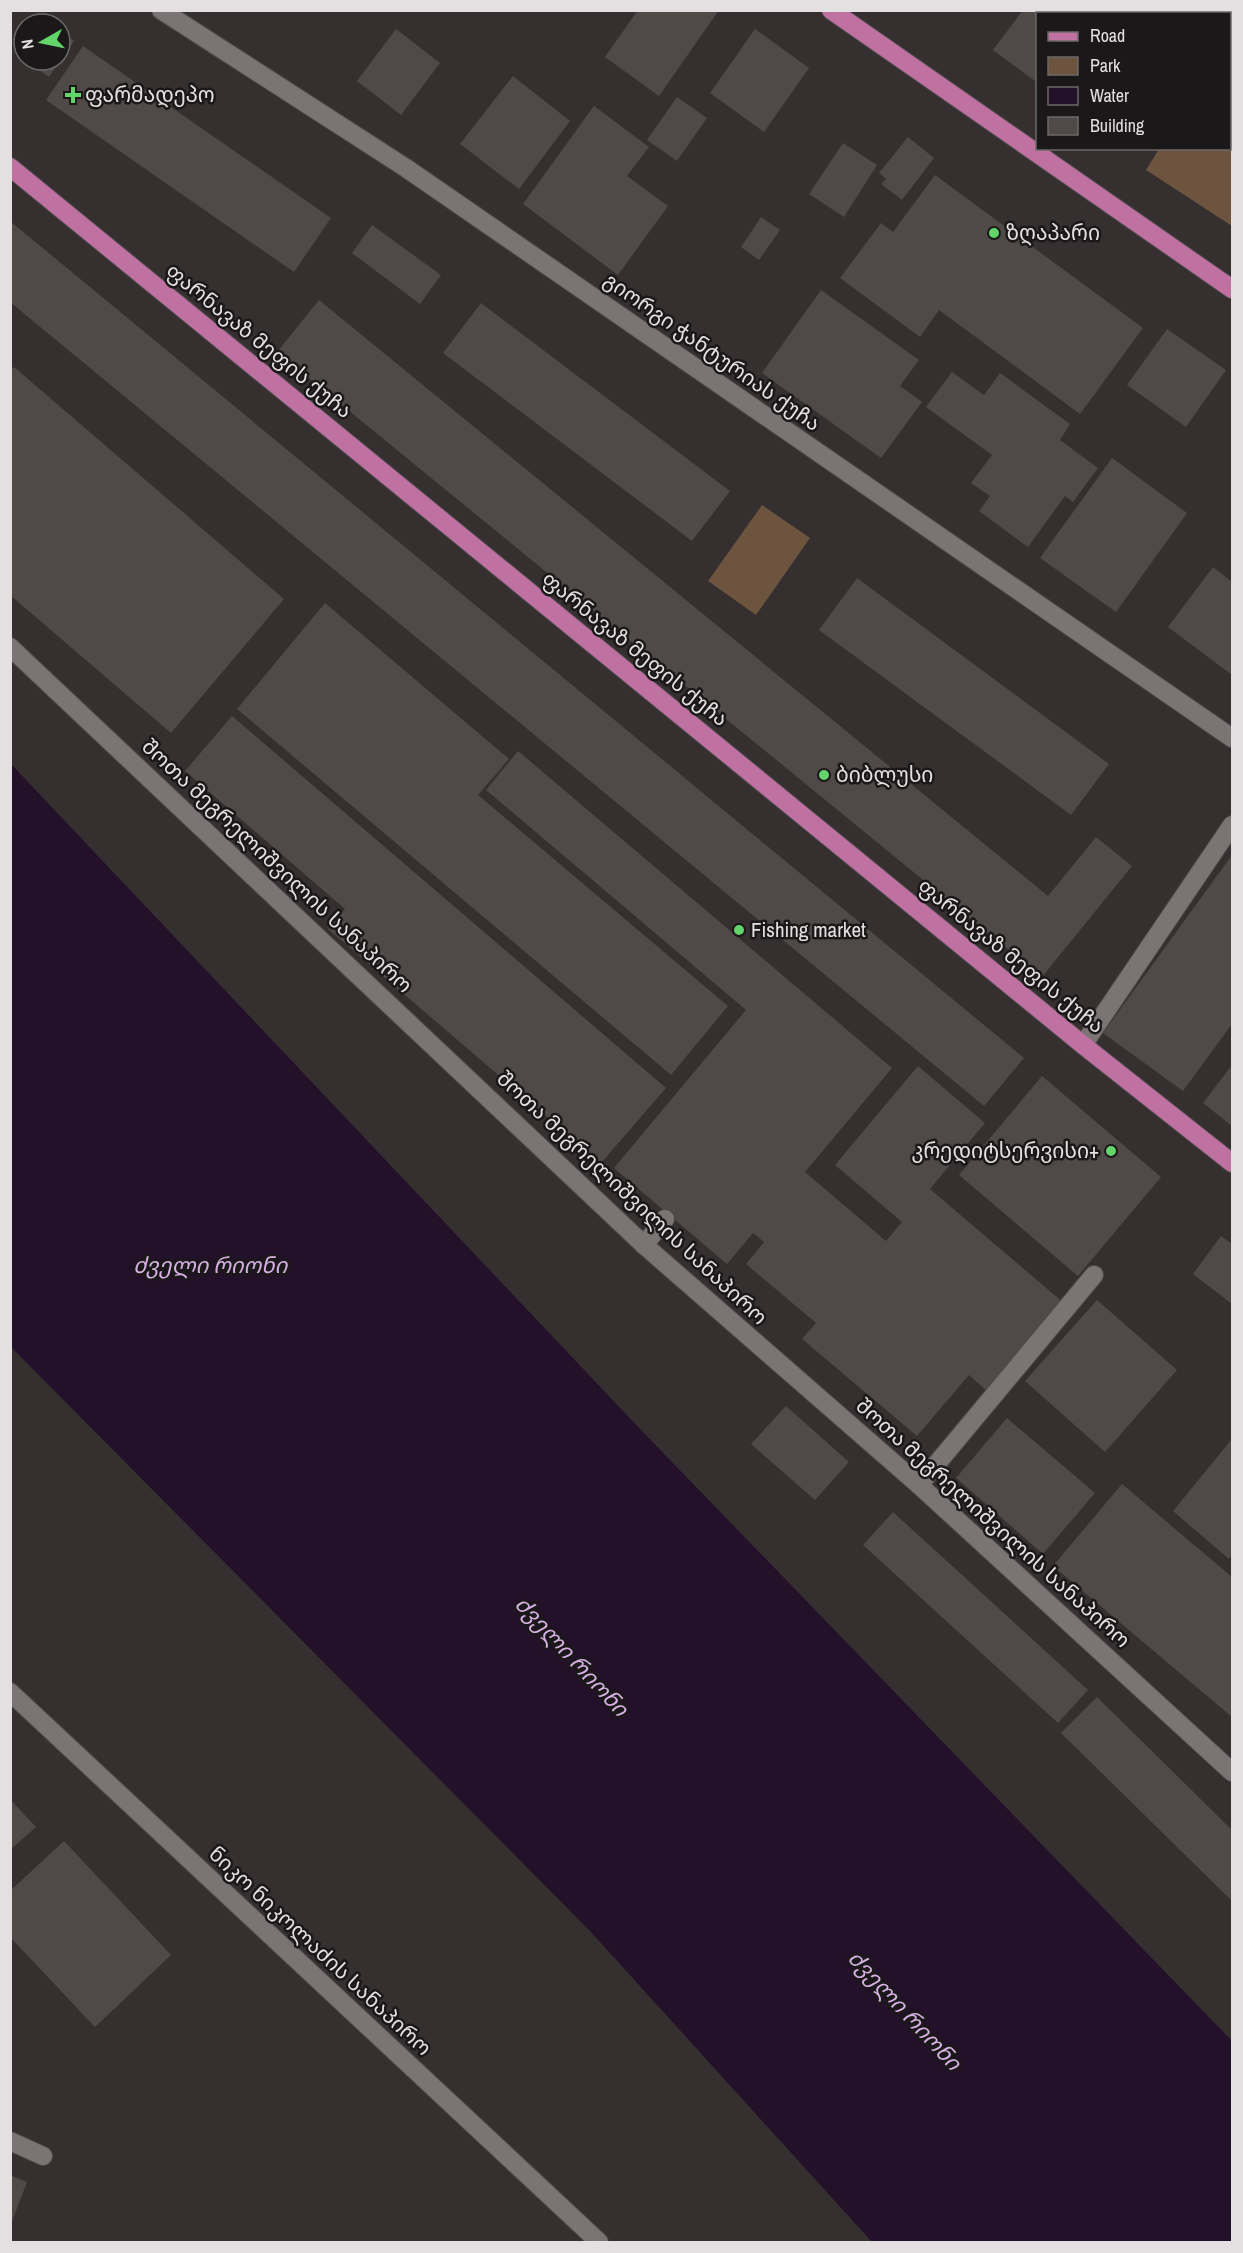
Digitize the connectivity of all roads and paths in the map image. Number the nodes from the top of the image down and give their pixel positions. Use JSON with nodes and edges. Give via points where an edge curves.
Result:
{"nodes":[{"id":1,"x":160,"y":10,"type":"edge"},
{"id":2,"x":831,"y":10,"type":"edge"},
{"id":3,"x":10,"y":167,"type":"edge"},
{"id":4,"x":1233,"y":289,"type":"edge"},
{"id":5,"x":10,"y":647,"type":"edge"},
{"id":6,"x":1233,"y":738,"type":"edge"},
{"id":7,"x":1233,"y":825,"type":"edge"},
{"id":8,"x":1083,"y":1045,"type":"junction"},
{"id":9,"x":1233,"y":1163,"type":"edge"},
{"id":10,"x":665,"y":1219,"type":"dead end"},
{"id":11,"x":644,"y":1245,"type":"junction"},
{"id":12,"x":1094,"y":1275,"type":"dead end"},
{"id":13,"x":920,"y":1485,"type":"junction"},
{"id":14,"x":10,"y":1692,"type":"edge"},
{"id":15,"x":1233,"y":1772,"type":"edge"},
{"id":16,"x":10,"y":2140,"type":"edge"},
{"id":17,"x":43,"y":2156,"type":"dead end"},
{"id":18,"x":599,"y":2242,"type":"edge"}],
"edges":[{"from":1,"to":6,"type":"street","name":"გიორგი ჭანტურიას ქუჩა","via":[[406,168]]},
{"from":2,"to":4,"type":"main road"},
{"from":3,"to":8,"type":"main road","name":"ფარნავაზ მეფის ქუჩა"},
{"from":5,"to":11,"type":"street","name":"შოთა მეგრელიშვილის სანაპირო"},
{"from":7,"to":8,"type":"street"},
{"from":8,"to":9,"type":"main road","name":"ფარნავაზ მეფის ქუჩა"},
{"from":10,"to":11,"type":"street"},
{"from":11,"to":13,"type":"street","name":"შოთა მეგრელიშვილის სანაპირო"},
{"from":12,"to":13,"type":"street"},
{"from":13,"to":15,"type":"street","name":"შოთა მეგრელიშვილის სანაპირო"},
{"from":14,"to":18,"type":"street","name":"ნიკო ნიკოლაძის სანაპირო"},
{"from":16,"to":17,"type":"street"}]}
